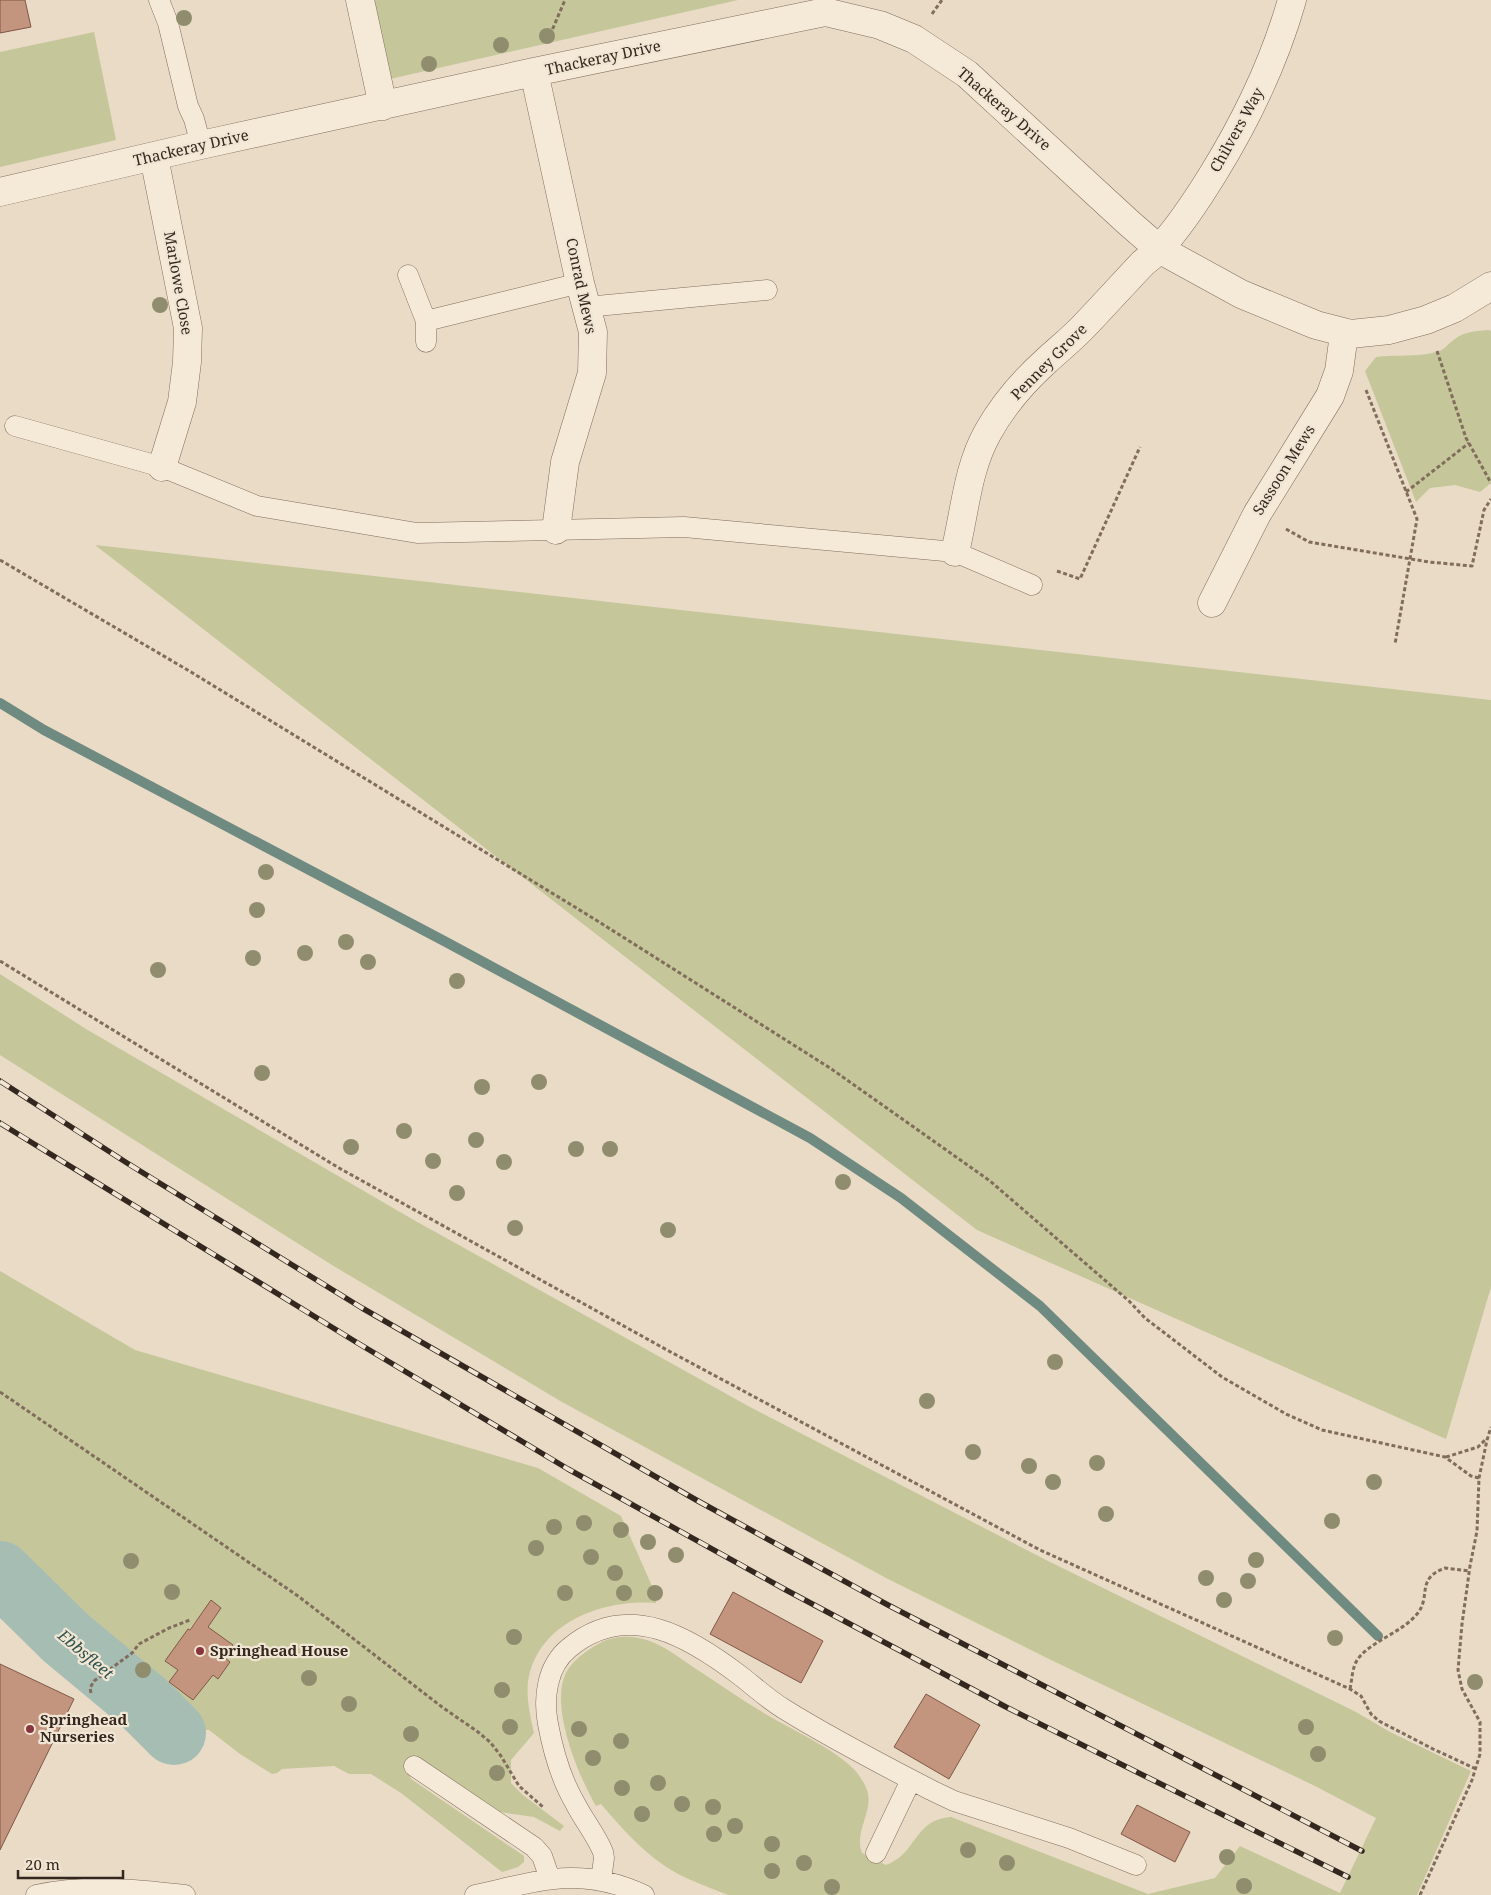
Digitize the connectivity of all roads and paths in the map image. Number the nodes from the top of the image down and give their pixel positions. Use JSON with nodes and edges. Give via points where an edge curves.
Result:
{"nodes":[{"id":1,"x":159,"y":0,"type":"edge"},
{"id":2,"x":360,"y":0,"type":"edge"},
{"id":3,"x":1292,"y":0,"type":"edge"},
{"id":4,"x":534,"y":72,"type":"junction"},
{"id":5,"x":383,"y":106,"type":"junction"},
{"id":6,"x":201,"y":145,"type":"junction"},
{"id":7,"x":154,"y":157,"type":"junction"},
{"id":8,"x":0,"y":192,"type":"edge"},
{"id":9,"x":1159,"y":249,"type":"junction"},
{"id":10,"x":408,"y":275,"type":"dead end"},
{"id":11,"x":1491,"y":286,"type":"edge"},
{"id":12,"x":767,"y":290,"type":"dead end"},
{"id":13,"x":583,"y":295,"type":"junction"},
{"id":14,"x":1426,"y":320,"type":"junction"},
{"id":15,"x":426,"y":321,"type":"junction"},
{"id":16,"x":1344,"y":334,"type":"junction"},
{"id":17,"x":426,"y":342,"type":"dead end"},
{"id":18,"x":1365,"y":387,"type":"dead end"},
{"id":19,"x":14,"y":426,"type":"dead end"},
{"id":20,"x":1469,"y":443,"type":"junction"},
{"id":21,"x":1140,"y":447,"type":"dead end"},
{"id":22,"x":162,"y":467,"type":"junction"},
{"id":23,"x":1491,"y":483,"type":"edge"},
{"id":24,"x":1406,"y":492,"type":"junction"},
{"id":25,"x":1491,"y":499,"type":"edge"},
{"id":26,"x":1256,"y":514,"type":"junction"},
{"id":27,"x":556,"y":530,"type":"junction"},
{"id":28,"x":955,"y":552,"type":"junction"},
{"id":29,"x":1409,"y":558,"type":"junction"},
{"id":30,"x":0,"y":560,"type":"edge"},
{"id":31,"x":1032,"y":585,"type":"joint"},
{"id":32,"x":1212,"y":603,"type":"dead end"},
{"id":33,"x":1395,"y":644,"type":"dead end"},
{"id":34,"x":0,"y":960,"type":"edge"},
{"id":35,"x":0,"y":1392,"type":"edge"},
{"id":36,"x":1491,"y":1427,"type":"edge"},
{"id":37,"x":1488,"y":1437,"type":"junction"},
{"id":38,"x":1445,"y":1457,"type":"junction"},
{"id":39,"x":1479,"y":1478,"type":"junction"},
{"id":40,"x":1470,"y":1571,"type":"junction"},
{"id":41,"x":190,"y":1620,"type":"dead end"},
{"id":42,"x":1350,"y":1689,"type":"junction"},
{"id":43,"x":91,"y":1693,"type":"dead end"},
{"id":44,"x":414,"y":1766,"type":"dead end"},
{"id":45,"x":1476,"y":1769,"type":"junction"},
{"id":46,"x":911,"y":1780,"type":"junction"},
{"id":47,"x":584,"y":1818,"type":"junction"},
{"id":48,"x":876,"y":1853,"type":"dead end"},
{"id":49,"x":1136,"y":1865,"type":"dead end"},
{"id":50,"x":550,"y":1879,"type":"junction"},
{"id":51,"x":601,"y":1880,"type":"junction"},
{"id":52,"x":36,"y":1895,"type":"edge"},
{"id":53,"x":185,"y":1895,"type":"edge"},
{"id":54,"x":475,"y":1895,"type":"edge"},
{"id":55,"x":644,"y":1895,"type":"edge"},
{"id":56,"x":1420,"y":1895,"type":"edge"}],
"edges":[{"from":1,"to":6,"type":"lane"},
{"from":2,"to":5,"type":"street"},
{"from":3,"to":9,"type":"street","name":"Chilvers Way","via":[[1277,48],[1245,120],[1195,203]]},
{"from":4,"to":5,"type":"street","name":"Thackeray Drive"},
{"from":4,"to":9,"type":"street","name":"Thackeray Drive","via":[[825,12],[880,25],[914,39],[967,74]]},
{"from":4,"to":13,"type":"street","name":"Conrad Mews"},
{"from":5,"to":6,"type":"street","name":"Thackeray Drive"},
{"from":6,"to":7,"type":"street","name":"Thackeray Drive"},
{"from":7,"to":8,"type":"street","name":"Thackeray Drive"},
{"from":7,"to":22,"type":"street","name":"Marlowe Close","via":[[188,328],[182,402]]},
{"from":9,"to":16,"type":"street","name":"Thackeray Drive","via":[[1241,294]]},
{"from":9,"to":28,"type":"street","name":"Penney Grove","via":[[1070,341],[1043,364],[994,422],[975,462]]},
{"from":10,"to":15,"type":"lane"},
{"from":11,"to":14,"type":"street","name":"Thackeray Drive","via":[[1455,308]]},
{"from":12,"to":13,"type":"lane"},
{"from":13,"to":15,"type":"lane"},
{"from":13,"to":27,"type":"street","name":"Conrad Mews","via":[[593,332],[592,372],[565,462]]},
{"from":14,"to":16,"type":"street","name":"Thackeray Drive","via":[[1389,330]]},
{"from":14,"to":20,"type":"path"},
{"from":15,"to":17,"type":"lane"},
{"from":16,"to":26,"type":"street","name":"Sassoon Mews","via":[[1339,372],[1330,396]]},
{"from":18,"to":24,"type":"path"},
{"from":19,"to":22,"type":"lane"},
{"from":20,"to":23,"type":"path"},
{"from":20,"to":24,"type":"path"},
{"from":21,"to":31,"type":"path","via":[[1080,579],[1041,566]]},
{"from":22,"to":27,"type":"lane","via":[[257,506],[417,533]]},
{"from":24,"to":29,"type":"path","via":[[1417,519]]},
{"from":25,"to":29,"type":"path","via":[[1484,510],[1472,566]]},
{"from":26,"to":29,"type":"path","via":[[1309,542]]},
{"from":26,"to":32,"type":"street","name":"Sassoon Mews"},
{"from":27,"to":28,"type":"lane","via":[[684,527]]},
{"from":28,"to":31,"type":"lane"},
{"from":29,"to":33,"type":"path"},
{"from":30,"to":38,"type":"path","via":[[216,687],[830,1068],[990,1181],[1145,1318],[1238,1388],[1322,1430]]},
{"from":34,"to":42,"type":"path","via":[[339,1168],[668,1350],[1040,1550]]},
{"from":35,"to":47,"type":"path","via":[[298,1596],[478,1732],[501,1756],[522,1790],[557,1818]]},
{"from":36,"to":37,"type":"path"},
{"from":37,"to":38,"type":"path","via":[[1478,1447]]},
{"from":37,"to":39,"type":"path"},
{"from":38,"to":39,"type":"path","via":[[1471,1476]]},
{"from":39,"to":40,"type":"path","via":[[1478,1531]]},
{"from":40,"to":42,"type":"path","via":[[1446,1568],[1428,1580],[1422,1608],[1411,1621],[1361,1656],[1354,1669]]},
{"from":40,"to":45,"type":"path","via":[[1458,1670],[1462,1689],[1480,1722],[1480,1754]]},
{"from":41,"to":43,"type":"path","via":[[137,1646],[92,1682]]},
{"from":42,"to":45,"type":"path","via":[[1361,1696],[1378,1721]]},
{"from":44,"to":50,"type":"lane","via":[[534,1847],[542,1856]]},
{"from":45,"to":56,"type":"path"},
{"from":46,"to":47,"type":"lane","via":[[785,1710],[732,1669],[685,1640],[644,1625],[614,1625],[590,1634],[569,1648],[554,1666],[548,1686],[547,1718],[554,1750],[568,1791]]},
{"from":46,"to":48,"type":"lane"},
{"from":46,"to":49,"type":"lane","via":[[954,1801],[1070,1838]]},
{"from":47,"to":51,"type":"lane","via":[[603,1852]]},
{"from":50,"to":51,"type":"lane","via":[[576,1877]]},
{"from":50,"to":54,"type":"lane"},
{"from":51,"to":55,"type":"lane"},
{"from":52,"to":53,"type":"lane","via":[[65,1889],[122,1889]]}]}
